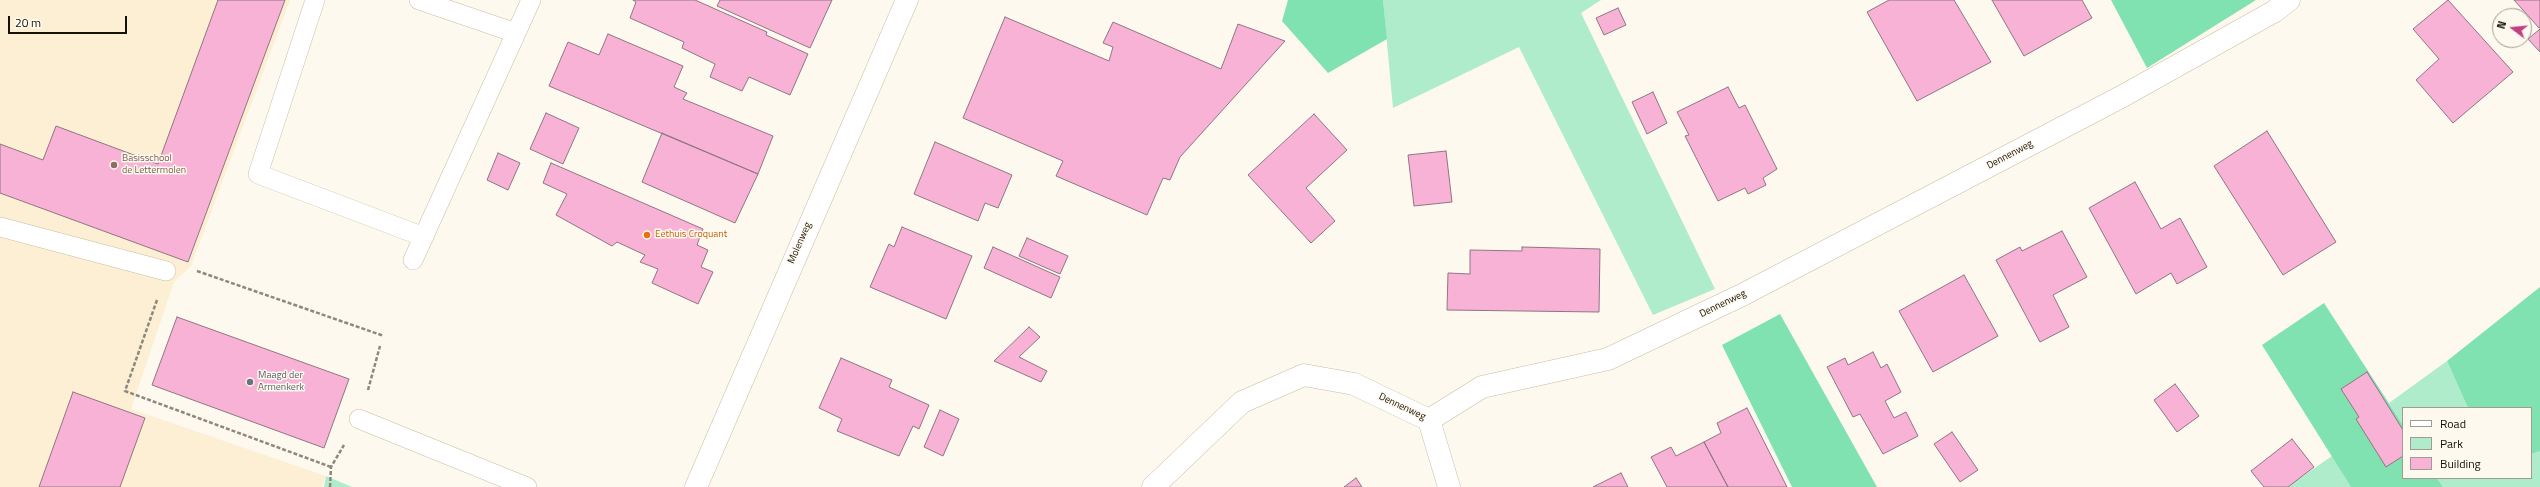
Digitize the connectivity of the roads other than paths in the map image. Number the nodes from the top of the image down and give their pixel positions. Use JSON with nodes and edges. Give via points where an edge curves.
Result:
{"nodes":[{"id":1,"x":315,"y":0,"type":"edge"},
{"id":2,"x":419,"y":0,"type":"edge"},
{"id":3,"x":531,"y":0,"type":"edge"},
{"id":4,"x":907,"y":0,"type":"edge"},
{"id":5,"x":2289,"y":0,"type":"edge"},
{"id":6,"x":516,"y":33,"type":"junction"},
{"id":7,"x":0,"y":227,"type":"edge"},
{"id":8,"x":424,"y":237,"type":"junction"},
{"id":9,"x":413,"y":260,"type":"dead end"},
{"id":10,"x":166,"y":271,"type":"road end"},
{"id":11,"x":359,"y":419,"type":"dead end"},
{"id":12,"x":1428,"y":420,"type":"junction"},
{"id":13,"x":527,"y":487,"type":"edge"},
{"id":14,"x":696,"y":487,"type":"edge"},
{"id":15,"x":1153,"y":487,"type":"edge"},
{"id":16,"x":1449,"y":487,"type":"edge"}],
"edges":[{"from":1,"to":8,"type":"lane","via":[[258,174]]},
{"from":2,"to":6,"type":"lane"},
{"from":3,"to":6,"type":"lane"},
{"from":4,"to":14,"type":"street","name":"Molenweg"},
{"from":5,"to":12,"type":"street","name":"Dennenweg","via":[[2275,11],[2121,97],[1742,295],[1608,359],[1482,387]]},
{"from":6,"to":8,"type":"lane"},
{"from":7,"to":10,"type":"lane"},
{"from":8,"to":9,"type":"lane"},
{"from":11,"to":13,"type":"lane"},
{"from":12,"to":15,"type":"street","name":"Dennenweg","via":[[1354,384],[1304,375],[1242,402]]},
{"from":12,"to":16,"type":"street"}]}
